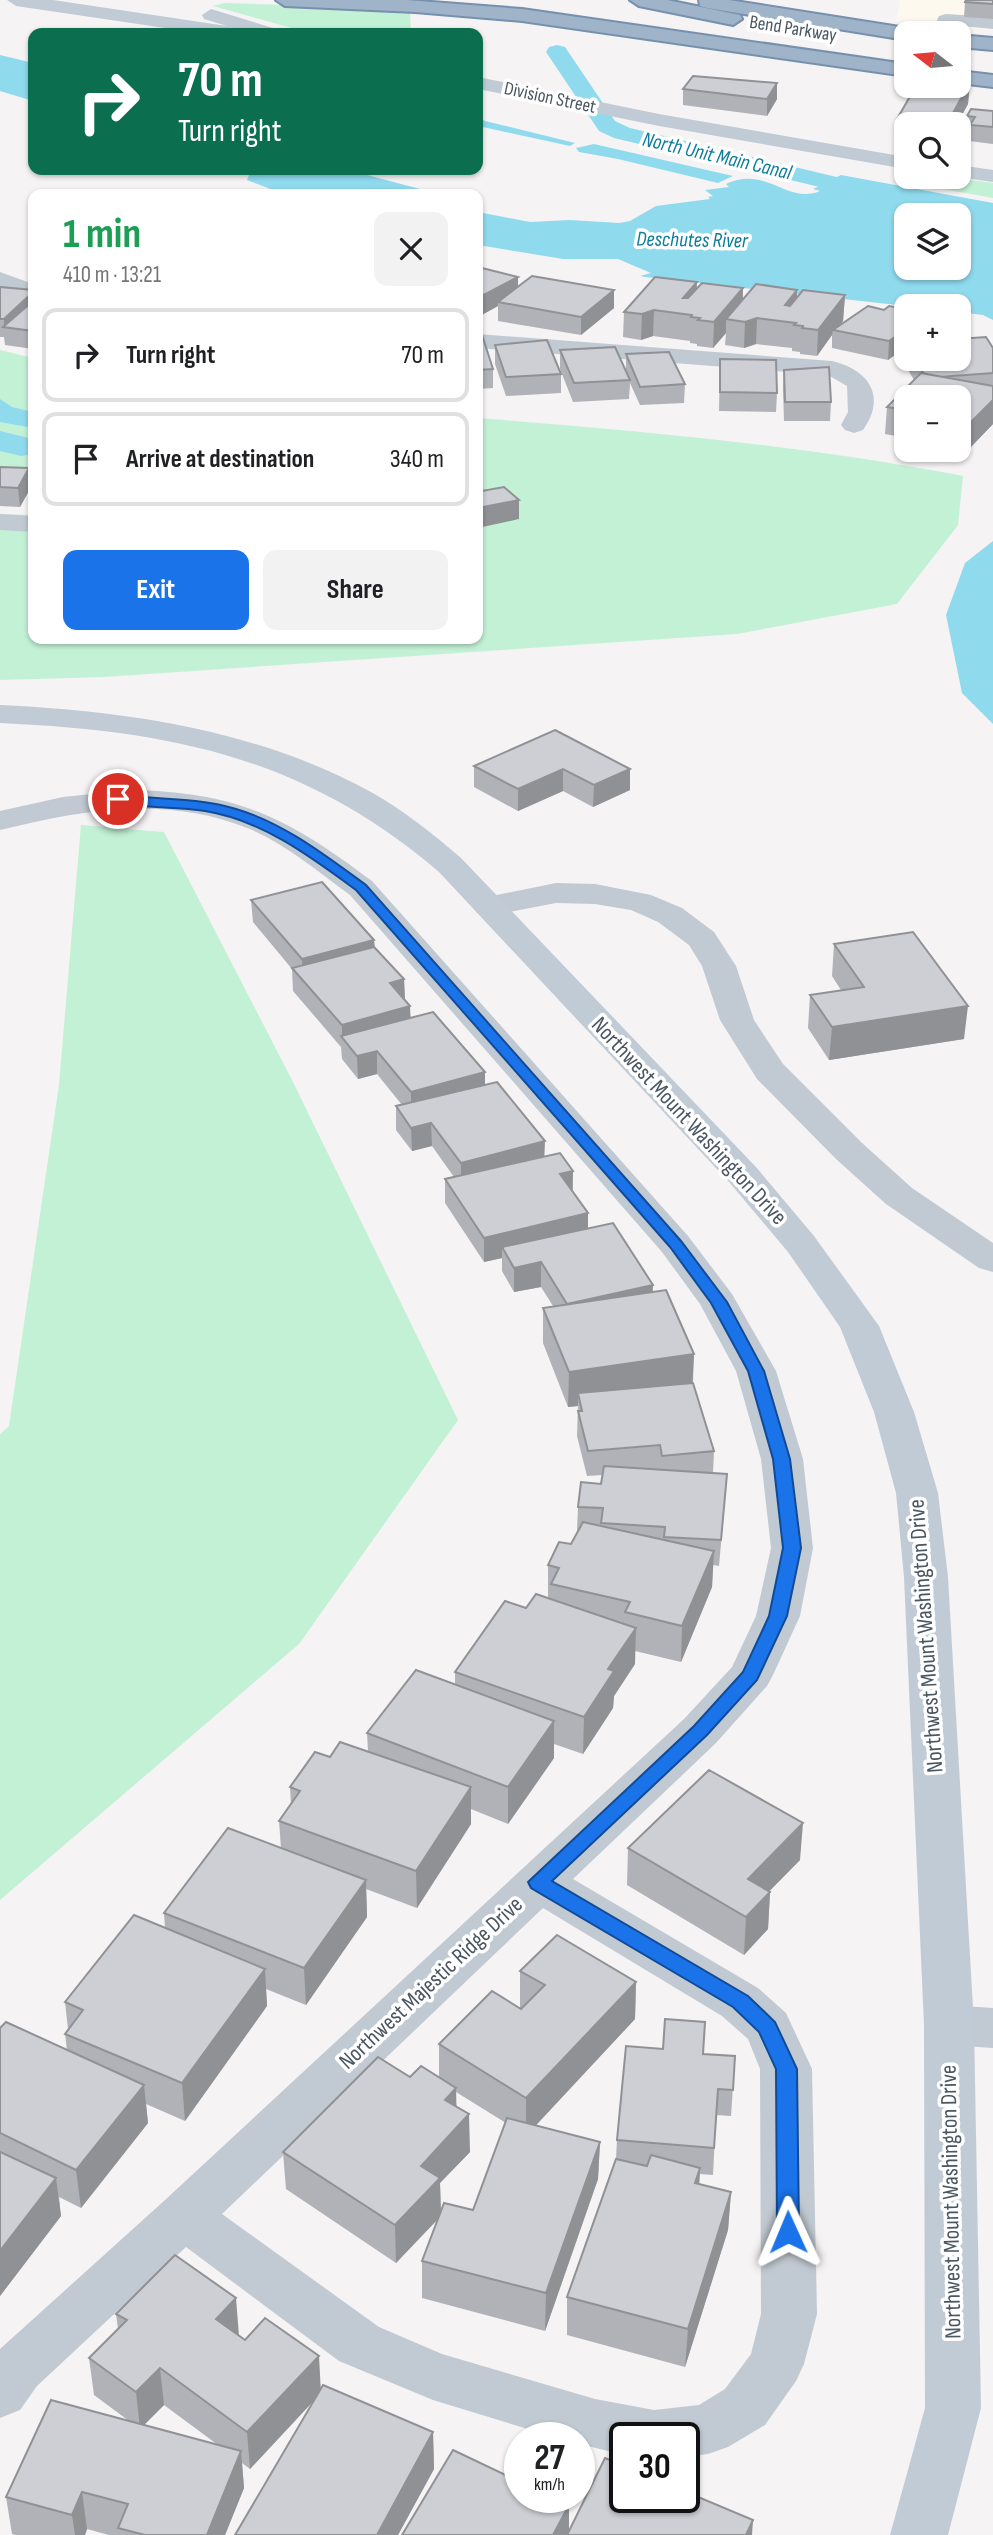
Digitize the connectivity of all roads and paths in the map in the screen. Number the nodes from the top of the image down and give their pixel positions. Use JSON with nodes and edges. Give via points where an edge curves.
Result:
{"nodes":[{"id":1,"x":16,"y":0,"type":"edge"},
{"id":2,"x":285,"y":0,"type":"edge"},
{"id":3,"x":704,"y":1,"type":"edge"},
{"id":4,"x":646,"y":2,"type":"edge"},
{"id":5,"x":190,"y":7,"type":"dead end"},
{"id":6,"x":946,"y":20,"type":"dead end"},
{"id":7,"x":993,"y":23,"type":"edge"},
{"id":8,"x":202,"y":28,"type":"edge"},
{"id":9,"x":254,"y":28,"type":"edge"},
{"id":10,"x":894,"y":32,"type":"edge"},
{"id":11,"x":971,"y":42,"type":"edge"},
{"id":12,"x":894,"y":44,"type":"edge"},
{"id":13,"x":993,"y":44,"type":"edge"},
{"id":14,"x":971,"y":53,"type":"edge"},
{"id":15,"x":993,"y":56,"type":"edge"},
{"id":16,"x":894,"y":68,"type":"edge"},
{"id":17,"x":971,"y":78,"type":"edge"},
{"id":18,"x":993,"y":81,"type":"edge"},
{"id":19,"x":483,"y":84,"type":"edge"},
{"id":20,"x":894,"y":161,"type":"edge"},
{"id":21,"x":971,"y":173,"type":"edge"},
{"id":22,"x":993,"y":176,"type":"edge"},
{"id":23,"x":0,"y":279,"type":"edge"},
{"id":24,"x":28,"y":290,"type":"edge"},
{"id":25,"x":483,"y":341,"type":"edge"},
{"id":26,"x":854,"y":425,"type":"dead end"},
{"id":27,"x":0,"y":522,"type":"edge"},
{"id":28,"x":28,"y":524,"type":"edge"},
{"id":29,"x":0,"y":714,"type":"edge"},
{"id":30,"x":0,"y":821,"type":"edge"},
{"id":31,"x":489,"y":906,"type":"junction"},
{"id":32,"x":993,"y":1260,"type":"edge"},
{"id":33,"x":538,"y":1882,"type":"junction"},
{"id":34,"x":971,"y":2026,"type":"edge"},
{"id":35,"x":184,"y":2216,"type":"junction"},
{"id":36,"x":0,"y":2393,"type":"edge"},
{"id":37,"x":919,"y":2535,"type":"edge"}],
"edges":[{"from":1,"to":8,"type":"main road"},
{"from":2,"to":16,"type":"highway","via":[[522,15]]},
{"from":3,"to":10,"type":"highway","name":"Bend Parkway"},
{"from":4,"to":12,"type":"highway","name":"Bend Parkway"},
{"from":5,"to":9,"type":"main road"},
{"from":6,"to":7,"type":"street"},
{"from":11,"to":13,"type":"highway"},
{"from":14,"to":15,"type":"highway"},
{"from":17,"to":18,"type":"highway"},
{"from":19,"to":20,"type":"main road","name":"Division Street"},
{"from":21,"to":22,"type":"main road"},
{"from":23,"to":24,"type":"street"},
{"from":25,"to":26,"type":"street","via":[[832,368],[859,384],[861,412]]},
{"from":27,"to":28,"type":"street"},
{"from":29,"to":31,"type":"main road","name":"Northwest Mount Washington Drive","via":[[143,727],[248,753],[307,774],[358,798],[412,832]]},
{"from":30,"to":33,"type":"street","name":"Northwest Majestic Ridge Drive","via":[[69,804],[163,801],[232,812],[260,822],[322,859],[361,888],[675,1244],[719,1302],[756,1371],[782,1459],[792,1548],[778,1616],[751,1675],[700,1731]]},
{"from":31,"to":32,"type":"street","via":[[556,893],[595,894],[639,902],[670,915],[702,939],[719,966],[737,1020],[770,1071],[899,1196]]},
{"from":31,"to":34,"type":"main road","name":"Northwest Mount Washington Drive","via":[[743,1175],[801,1244],[859,1326],[894,1412],[917,1493]]},
{"from":33,"to":35,"type":"street","name":"Northwest Majestic Ridge Drive"},
{"from":33,"to":35,"type":"street","via":[[740,2002],[768,2027],[786,2069],[789,2314],[776,2364],[745,2407],[708,2429],[654,2435],[595,2424],[433,2376],[359,2344]]},
{"from":34,"to":37,"type":"main road","name":"Northwest Mount Washington Drive","via":[[953,2408]]},
{"from":35,"to":36,"type":"street","name":"Northwest Majestic Ridge Drive","via":[[17,2369]]}]}
